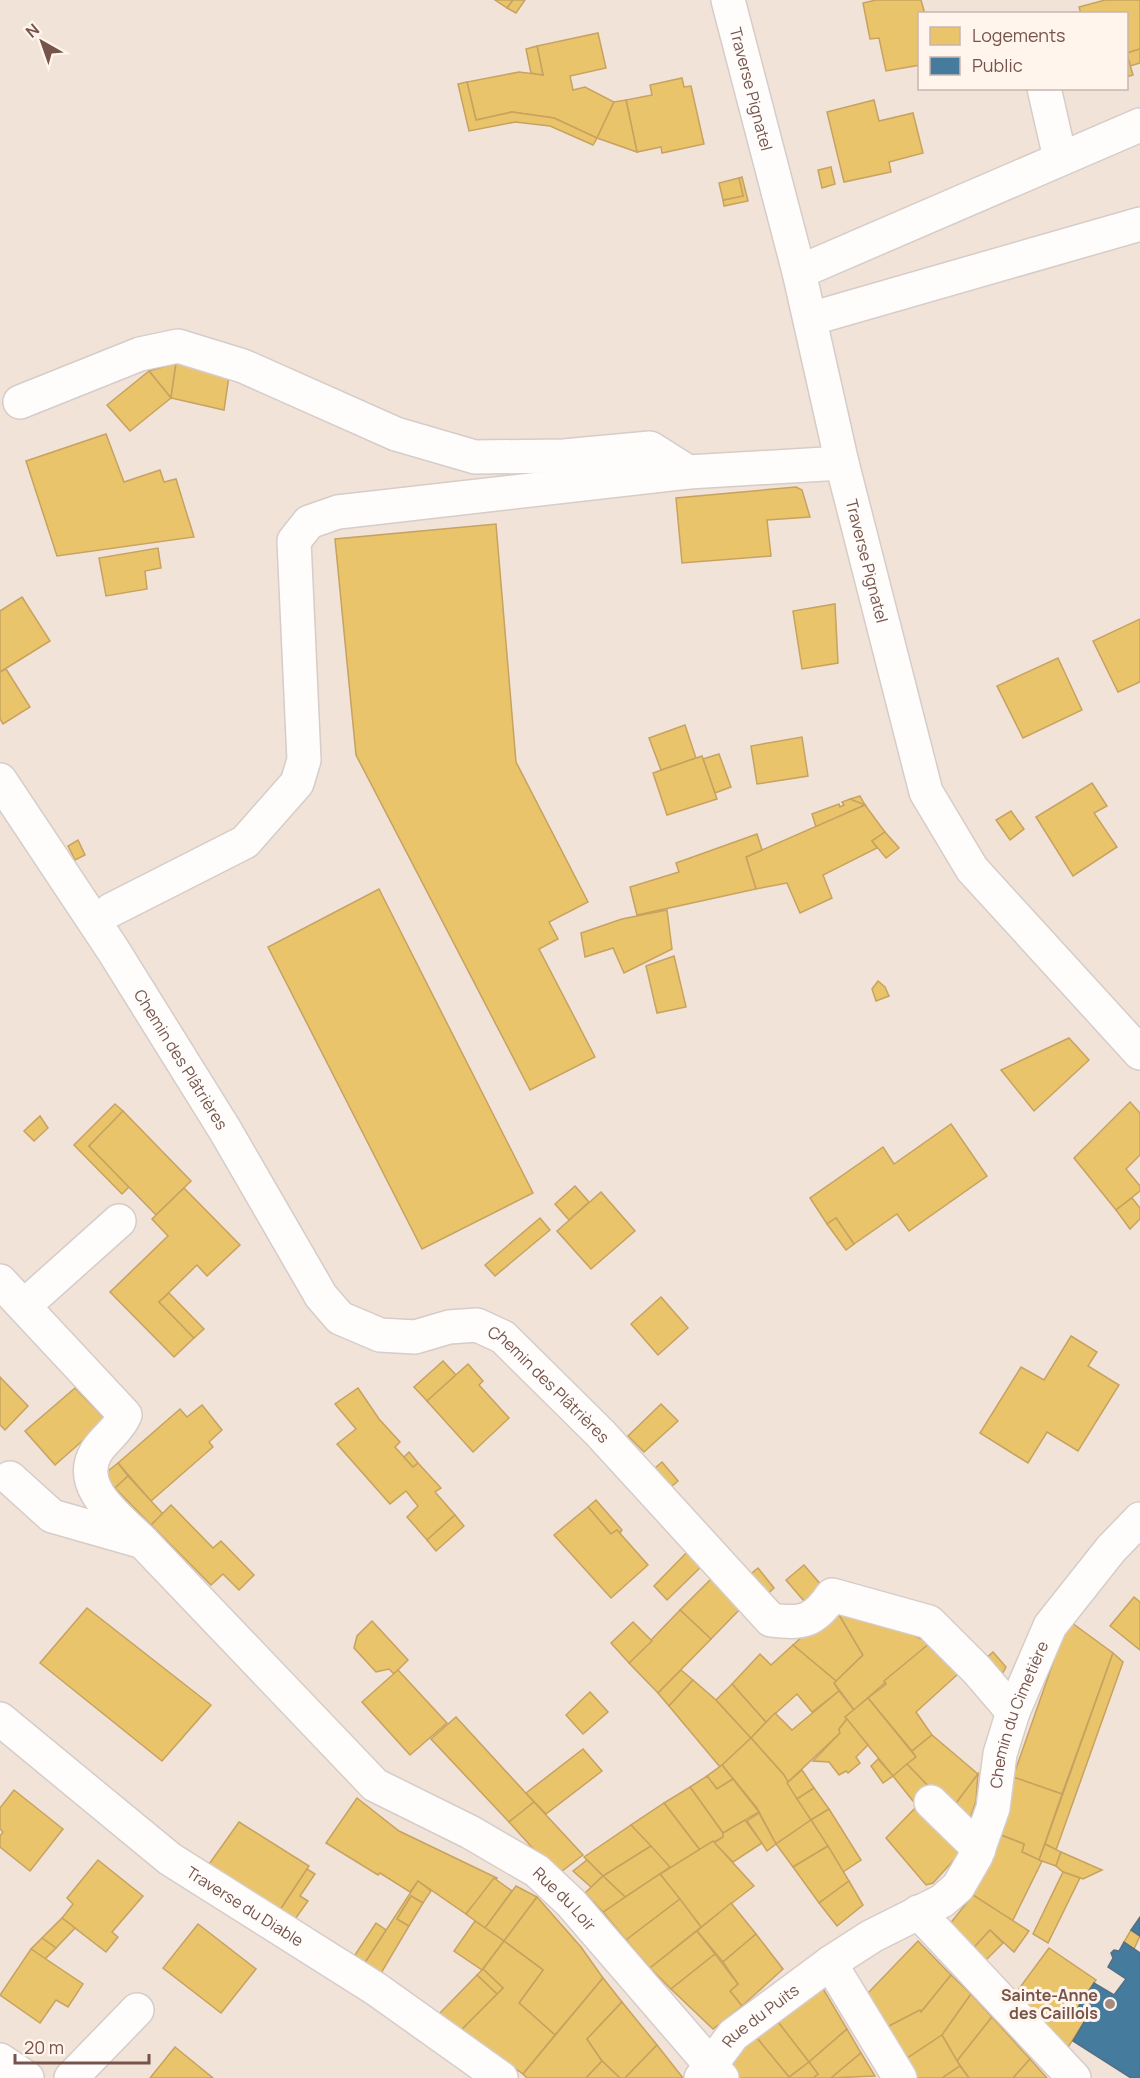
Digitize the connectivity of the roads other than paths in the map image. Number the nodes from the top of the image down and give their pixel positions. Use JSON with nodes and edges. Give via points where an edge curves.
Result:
{"nodes":[{"id":1,"x":728,"y":0,"type":"edge"},
{"id":2,"x":1044,"y":90,"type":"edge"},
{"id":3,"x":1140,"y":124,"type":"edge"},
{"id":4,"x":1060,"y":158,"type":"junction"},
{"id":5,"x":1140,"y":224,"type":"edge"},
{"id":6,"x":799,"y":272,"type":"junction"},
{"id":7,"x":810,"y":319,"type":"junction"},
{"id":8,"x":20,"y":402,"type":"dead end"},
{"id":9,"x":842,"y":463,"type":"junction"},
{"id":10,"x":688,"y":472,"type":"junction"},
{"id":11,"x":0,"y":780,"type":"edge"},
{"id":12,"x":111,"y":910,"type":"dead end"},
{"id":13,"x":1140,"y":1053,"type":"edge"},
{"id":14,"x":119,"y":1221,"type":"dead end"},
{"id":15,"x":0,"y":1281,"type":"edge"},
{"id":16,"x":24,"y":1306,"type":"junction"},
{"id":17,"x":10,"y":1478,"type":"dead end"},
{"id":18,"x":1140,"y":1519,"type":"edge"},
{"id":19,"x":143,"y":1542,"type":"junction"},
{"id":20,"x":1012,"y":1712,"type":"junction"},
{"id":21,"x":0,"y":1719,"type":"edge"},
{"id":22,"x":931,"y":1802,"type":"dead end"},
{"id":23,"x":979,"y":1849,"type":"junction"},
{"id":24,"x":918,"y":1912,"type":"junction"},
{"id":25,"x":830,"y":1963,"type":"junction"},
{"id":26,"x":137,"y":2010,"type":"dead end"},
{"id":27,"x":0,"y":2060,"type":"edge"},
{"id":28,"x":711,"y":2073,"type":"edge"},
{"id":29,"x":27,"y":2078,"type":"edge"},
{"id":30,"x":70,"y":2078,"type":"edge"},
{"id":31,"x":501,"y":2078,"type":"edge"},
{"id":32,"x":900,"y":2078,"type":"edge"},
{"id":33,"x":1074,"y":2078,"type":"edge"}],
"edges":[{"from":1,"to":6,"type":"street","name":"Traverse Pignatel"},
{"from":2,"to":4,"type":"street"},
{"from":3,"to":4,"type":"street"},
{"from":4,"to":6,"type":"street"},
{"from":5,"to":7,"type":"street"},
{"from":6,"to":7,"type":"street","name":"Traverse Pignatel"},
{"from":7,"to":9,"type":"street","name":"Traverse Pignatel"},
{"from":8,"to":10,"type":"street","via":[[140,354],[178,346],[243,366],[396,434],[475,457],[564,456],[650,448]]},
{"from":9,"to":10,"type":"street"},
{"from":9,"to":13,"type":"street","name":"Traverse Pignatel","via":[[926,792],[972,869]]},
{"from":10,"to":12,"type":"street","via":[[338,512],[309,522],[294,541],[304,760],[297,783],[245,843]]},
{"from":11,"to":20,"type":"street","name":"Chemin des Plâtrières","via":[[138,990],[321,1296],[340,1318],[380,1335],[415,1337],[477,1325],[503,1337],[600,1433],[771,1620],[793,1622],[818,1615],[832,1595],[929,1622]]},
{"from":14,"to":16,"type":"street"},
{"from":15,"to":16,"type":"street"},
{"from":16,"to":19,"type":"street","via":[[124,1415],[118,1429],[97,1452],[90,1470],[94,1492]]},
{"from":17,"to":19,"type":"street","via":[[52,1516]]},
{"from":18,"to":20,"type":"street","name":"Chemin du Cimetière","via":[[1050,1626]]},
{"from":19,"to":28,"type":"street","name":"Rue du Loir","via":[[375,1785],[470,1832],[537,1871],[571,1903]]},
{"from":20,"to":23,"type":"street","name":"Chemin du Cimetière","via":[[1000,1754],[993,1808]]},
{"from":21,"to":31,"type":"street","name":"Traverse du Diable","via":[[170,1859],[376,1989]]},
{"from":22,"to":23,"type":"street"},
{"from":23,"to":24,"type":"street","name":"Chemin du Cimetière","via":[[958,1887],[942,1901]]},
{"from":24,"to":25,"type":"street","name":"Rue du Puits"},
{"from":24,"to":33,"type":"street"},
{"from":25,"to":28,"type":"street","name":"Rue du Puits","via":[[733,2035]]},
{"from":25,"to":32,"type":"street"},
{"from":26,"to":30,"type":"street"},
{"from":27,"to":29,"type":"street"}]}
